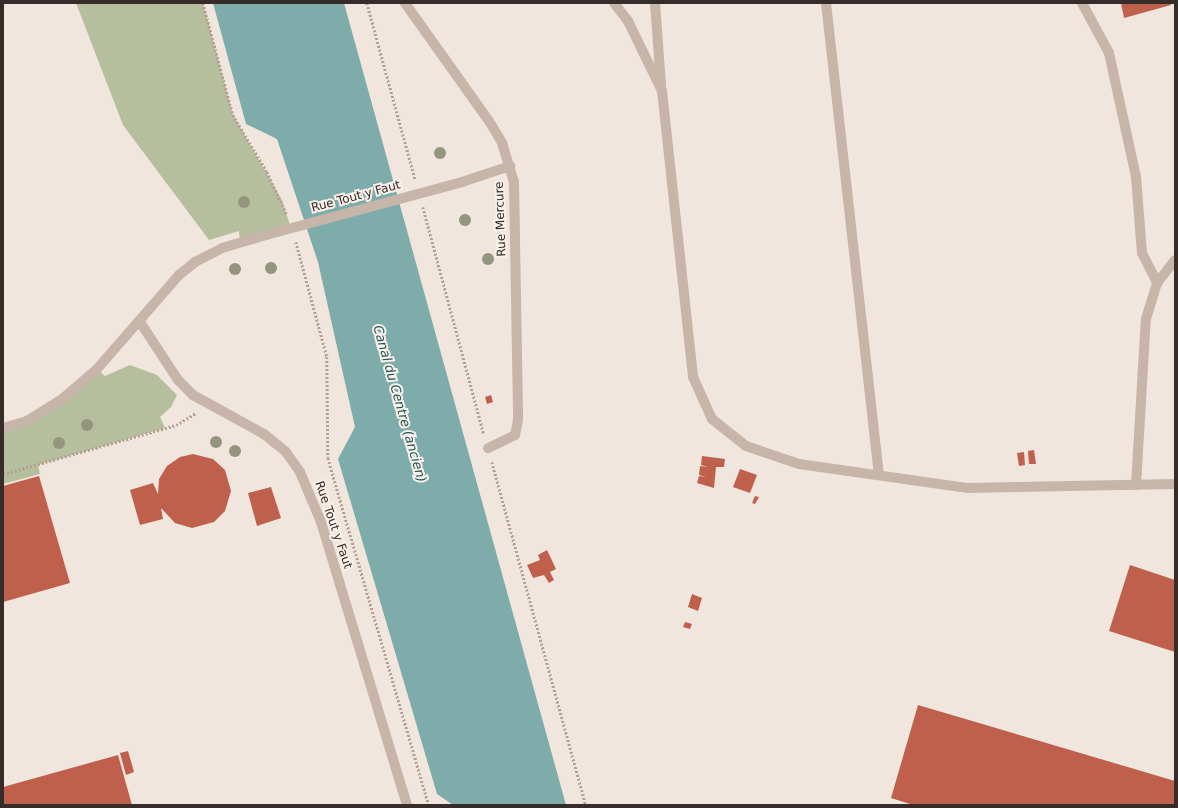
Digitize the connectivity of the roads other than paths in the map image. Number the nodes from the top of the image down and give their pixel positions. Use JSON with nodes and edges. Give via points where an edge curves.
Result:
{"nodes":[{"id":1,"x":405,"y":3,"type":"edge"},
{"id":2,"x":614,"y":3,"type":"edge"},
{"id":3,"x":655,"y":3,"type":"edge"},
{"id":4,"x":826,"y":3,"type":"edge"},
{"id":5,"x":1082,"y":3,"type":"edge"},
{"id":6,"x":662,"y":91,"type":"junction"},
{"id":7,"x":510,"y":166,"type":"junction"},
{"id":8,"x":1175,"y":260,"type":"edge"},
{"id":9,"x":1157,"y":283,"type":"junction"},
{"id":10,"x":140,"y":322,"type":"junction"},
{"id":11,"x":3,"y":428,"type":"edge"},
{"id":12,"x":488,"y":448,"type":"road end"},
{"id":13,"x":879,"y":475,"type":"junction"},
{"id":14,"x":1175,"y":484,"type":"edge"},
{"id":15,"x":1136,"y":485,"type":"junction"},
{"id":16,"x":407,"y":805,"type":"edge"}],
"edges":[{"from":1,"to":7,"type":"street","name":"Rue Mercure","via":[[489,121]]},
{"from":2,"to":6,"type":"street","via":[[628,21]]},
{"from":3,"to":6,"type":"street"},
{"from":4,"to":13,"type":"street"},
{"from":5,"to":9,"type":"street","via":[[1109,52],[1136,177],[1142,253]]},
{"from":6,"to":13,"type":"street","via":[[693,377],[712,419],[746,446],[799,464]]},
{"from":7,"to":10,"type":"street","name":"Rue Tout y Faut","bridge":true,"via":[[462,182],[222,248],[195,262],[166,288]]},
{"from":7,"to":12,"type":"street","name":"Rue Mercure","via":[[515,198],[518,420],[515,435]]},
{"from":8,"to":9,"type":"street"},
{"from":9,"to":15,"type":"street","via":[[1146,319]]},
{"from":10,"to":11,"type":"street","via":[[108,359],[61,400],[27,422]]},
{"from":10,"to":16,"type":"street","name":"Rue Tout y Faut","via":[[178,380],[209,404],[250,425],[286,452],[313,498]]},
{"from":13,"to":15,"type":"street","via":[[968,488]]},
{"from":14,"to":15,"type":"street"}]}
